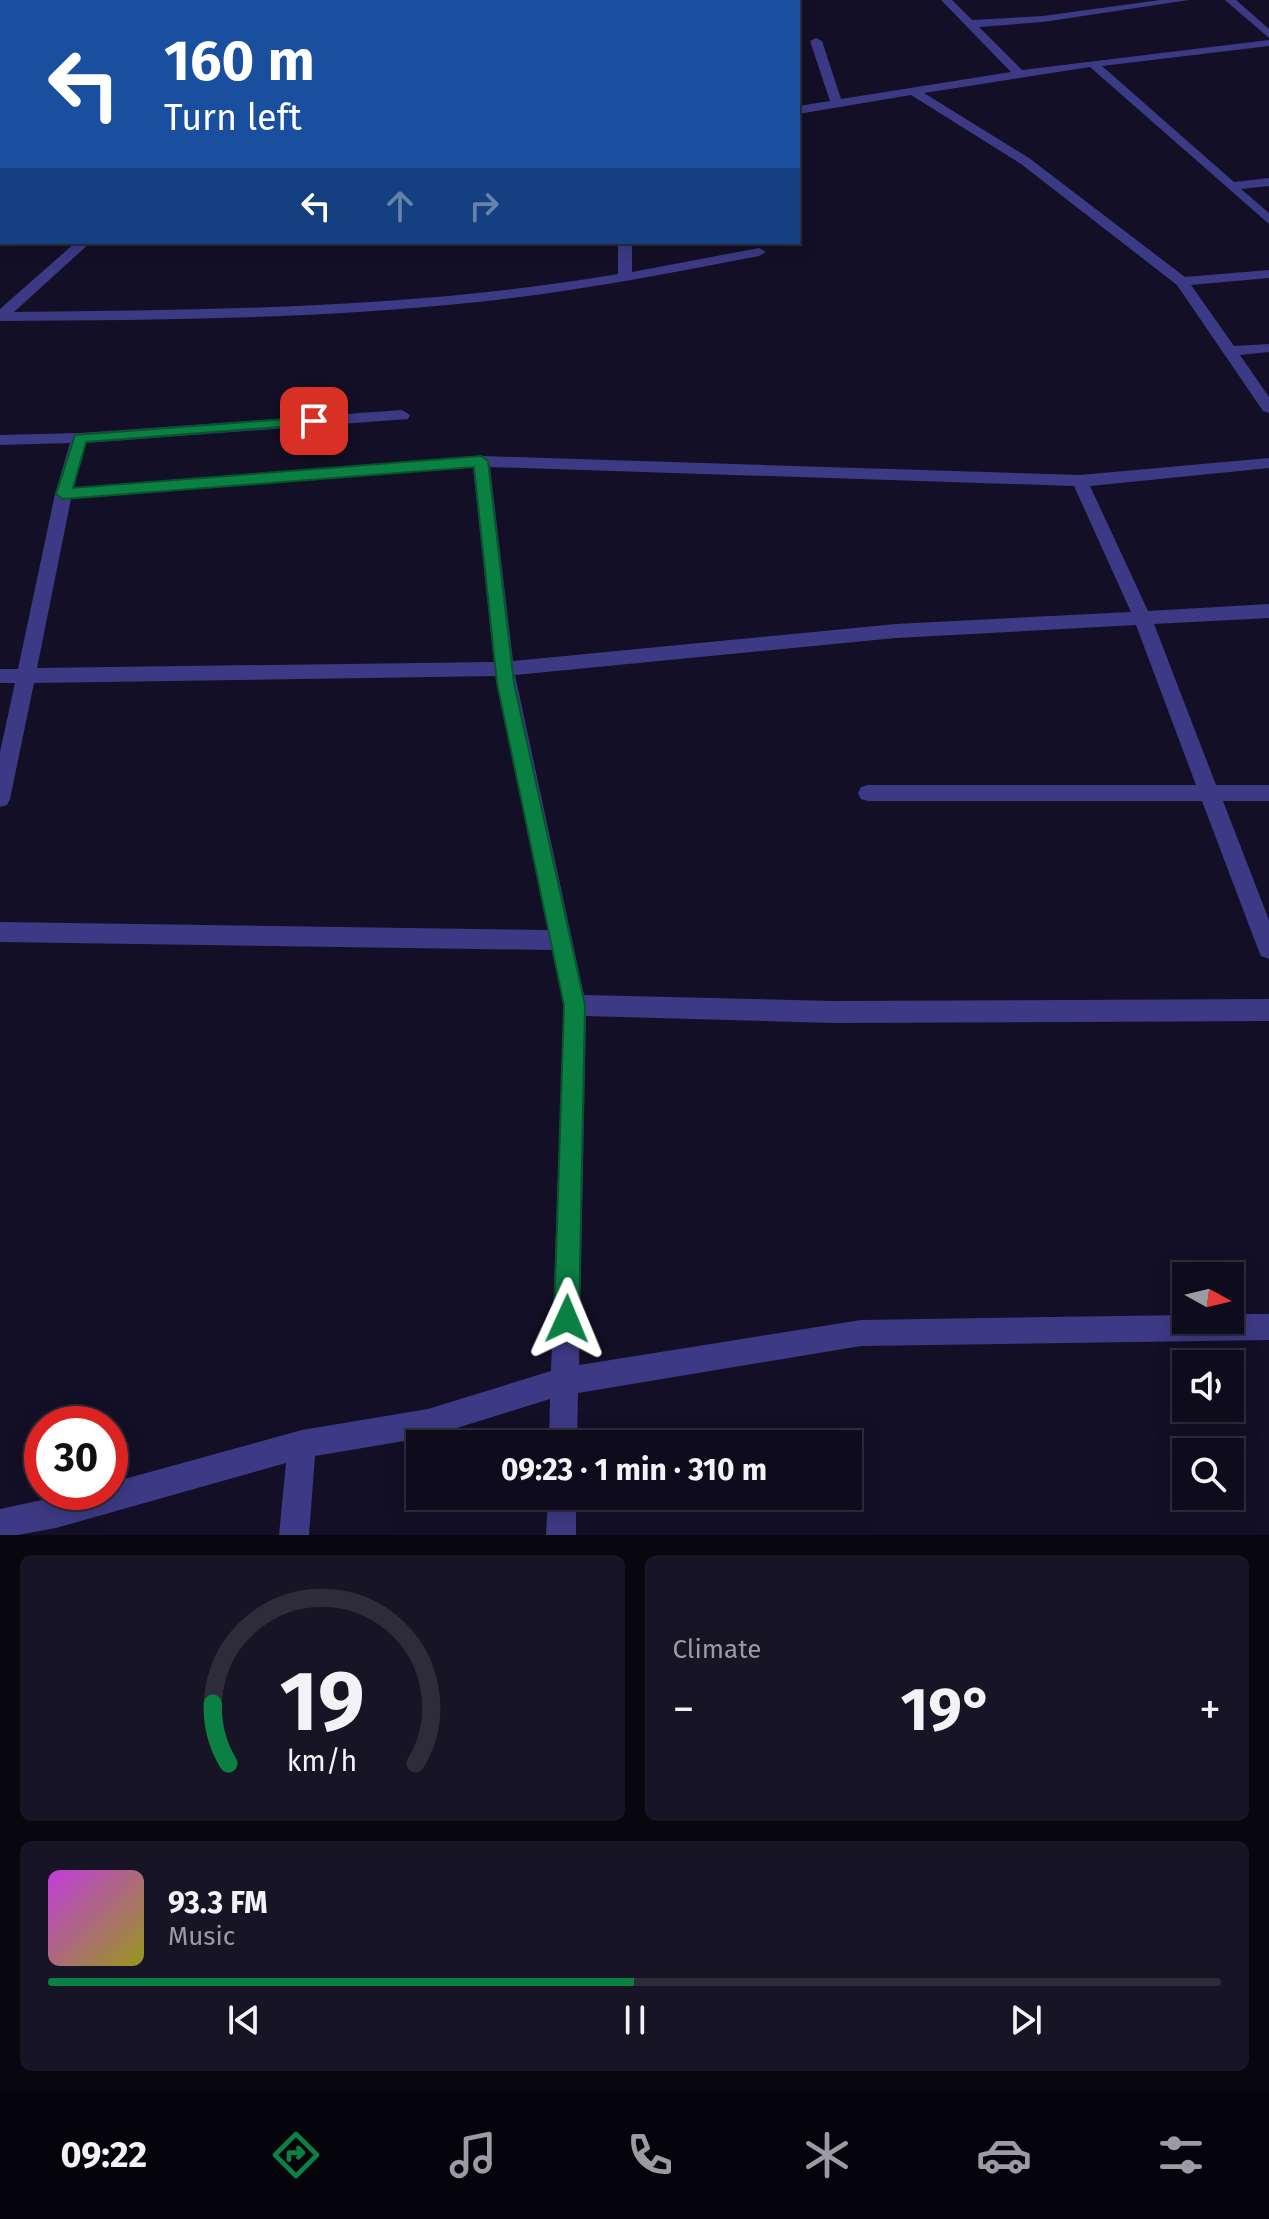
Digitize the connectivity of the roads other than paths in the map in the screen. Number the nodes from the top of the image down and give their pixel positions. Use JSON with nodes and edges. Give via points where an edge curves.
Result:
{"nodes":[{"id":1,"x":946,"y":0,"type":"edge"},
{"id":2,"x":1184,"y":0,"type":"edge"},
{"id":3,"x":1230,"y":0,"type":"edge"},
{"id":4,"x":969,"y":24,"type":"junction"},
{"id":5,"x":1269,"y":35,"type":"edge"},
{"id":6,"x":816,"y":41,"type":"dead end"},
{"id":7,"x":1269,"y":43,"type":"edge"},
{"id":8,"x":1093,"y":64,"type":"junction"},
{"id":9,"x":1019,"y":74,"type":"junction"},
{"id":10,"x":914,"y":92,"type":"junction"},
{"id":11,"x":837,"y":104,"type":"junction"},
{"id":12,"x":800,"y":110,"type":"edge"},
{"id":13,"x":1269,"y":182,"type":"edge"},
{"id":14,"x":1231,"y":186,"type":"junction"},
{"id":15,"x":1269,"y":220,"type":"edge"},
{"id":16,"x":82,"y":244,"type":"edge"},
{"id":17,"x":625,"y":244,"type":"edge"},
{"id":18,"x":759,"y":252,"type":"dead end"},
{"id":19,"x":1269,"y":274,"type":"edge"},
{"id":20,"x":625,"y":276,"type":"junction"},
{"id":21,"x":1182,"y":282,"type":"junction"},
{"id":22,"x":0,"y":317,"type":"edge"},
{"id":23,"x":1269,"y":348,"type":"edge"},
{"id":24,"x":1229,"y":351,"type":"junction"},
{"id":25,"x":1269,"y":408,"type":"edge"},
{"id":26,"x":402,"y":415,"type":"dead end"},
{"id":27,"x":80,"y":438,"type":"junction"},
{"id":28,"x":0,"y":440,"type":"edge"},
{"id":29,"x":481,"y":461,"type":"junction"},
{"id":30,"x":1269,"y":463,"type":"edge"},
{"id":31,"x":1080,"y":481,"type":"junction"},
{"id":32,"x":63,"y":494,"type":"junction"},
{"id":33,"x":1269,"y":611,"type":"edge"},
{"id":34,"x":1142,"y":617,"type":"junction"},
{"id":35,"x":504,"y":669,"type":"junction"},
{"id":36,"x":0,"y":676,"type":"edge"},
{"id":37,"x":26,"y":676,"type":"junction"},
{"id":38,"x":868,"y":793,"type":"dead end"},
{"id":39,"x":1269,"y":793,"type":"edge"},
{"id":40,"x":1210,"y":795,"type":"junction"},
{"id":41,"x":0,"y":799,"type":"edge"},
{"id":42,"x":0,"y":932,"type":"edge"},
{"id":43,"x":561,"y":940,"type":"junction"},
{"id":44,"x":1269,"y":949,"type":"edge"},
{"id":45,"x":575,"y":1005,"type":"junction"},
{"id":46,"x":1269,"y":1010,"type":"edge"},
{"id":47,"x":1269,"y":1327,"type":"edge"},
{"id":48,"x":565,"y":1381,"type":"junction"},
{"id":49,"x":563,"y":1430,"type":"edge"},
{"id":50,"x":302,"y":1444,"type":"junction"},
{"id":51,"x":562,"y":1510,"type":"edge"},
{"id":52,"x":0,"y":1524,"type":"edge"},
{"id":53,"x":294,"y":1535,"type":"edge"},
{"id":54,"x":561,"y":1535,"type":"edge"}],
"edges":[{"from":1,"to":4,"type":"street"},
{"from":2,"to":4,"type":"street"},
{"from":3,"to":5,"type":"street"},
{"from":4,"to":9,"type":"street"},
{"from":6,"to":11,"type":"street"},
{"from":7,"to":8,"type":"street"},
{"from":8,"to":9,"type":"street"},
{"from":8,"to":14,"type":"street"},
{"from":9,"to":10,"type":"street"},
{"from":10,"to":11,"type":"street"},
{"from":10,"to":21,"type":"street","via":[[1025,161]]},
{"from":11,"to":12,"type":"street"},
{"from":13,"to":14,"type":"street"},
{"from":14,"to":15,"type":"street"},
{"from":16,"to":22,"type":"street"},
{"from":17,"to":20,"type":"street"},
{"from":18,"to":20,"type":"street"},
{"from":19,"to":21,"type":"street"},
{"from":20,"to":22,"type":"street","via":[[545,290],[389,305],[206,315]]},
{"from":21,"to":24,"type":"street"},
{"from":23,"to":24,"type":"street"},
{"from":24,"to":25,"type":"street"},
{"from":26,"to":27,"type":"street"},
{"from":27,"to":28,"type":"street"},
{"from":27,"to":32,"type":"street"},
{"from":29,"to":31,"type":"street"},
{"from":29,"to":32,"type":"street"},
{"from":29,"to":35,"type":"street"},
{"from":30,"to":31,"type":"street"},
{"from":31,"to":34,"type":"street"},
{"from":32,"to":37,"type":"street"},
{"from":33,"to":34,"type":"street"},
{"from":34,"to":35,"type":"street","via":[[896,631]]},
{"from":34,"to":40,"type":"street"},
{"from":35,"to":37,"type":"street"},
{"from":35,"to":43,"type":"street"},
{"from":36,"to":37,"type":"street"},
{"from":37,"to":41,"type":"street"},
{"from":38,"to":40,"type":"street"},
{"from":39,"to":40,"type":"street"},
{"from":40,"to":44,"type":"street"},
{"from":42,"to":43,"type":"street"},
{"from":43,"to":45,"type":"street"},
{"from":45,"to":46,"type":"street","via":[[833,1012]]},
{"from":45,"to":48,"type":"street"},
{"from":47,"to":48,"type":"street","via":[[861,1333]]},
{"from":48,"to":49,"type":"street"},
{"from":48,"to":50,"type":"street","via":[[428,1423]]},
{"from":50,"to":52,"type":"street"},
{"from":50,"to":53,"type":"street"},
{"from":51,"to":54,"type":"street"}]}
